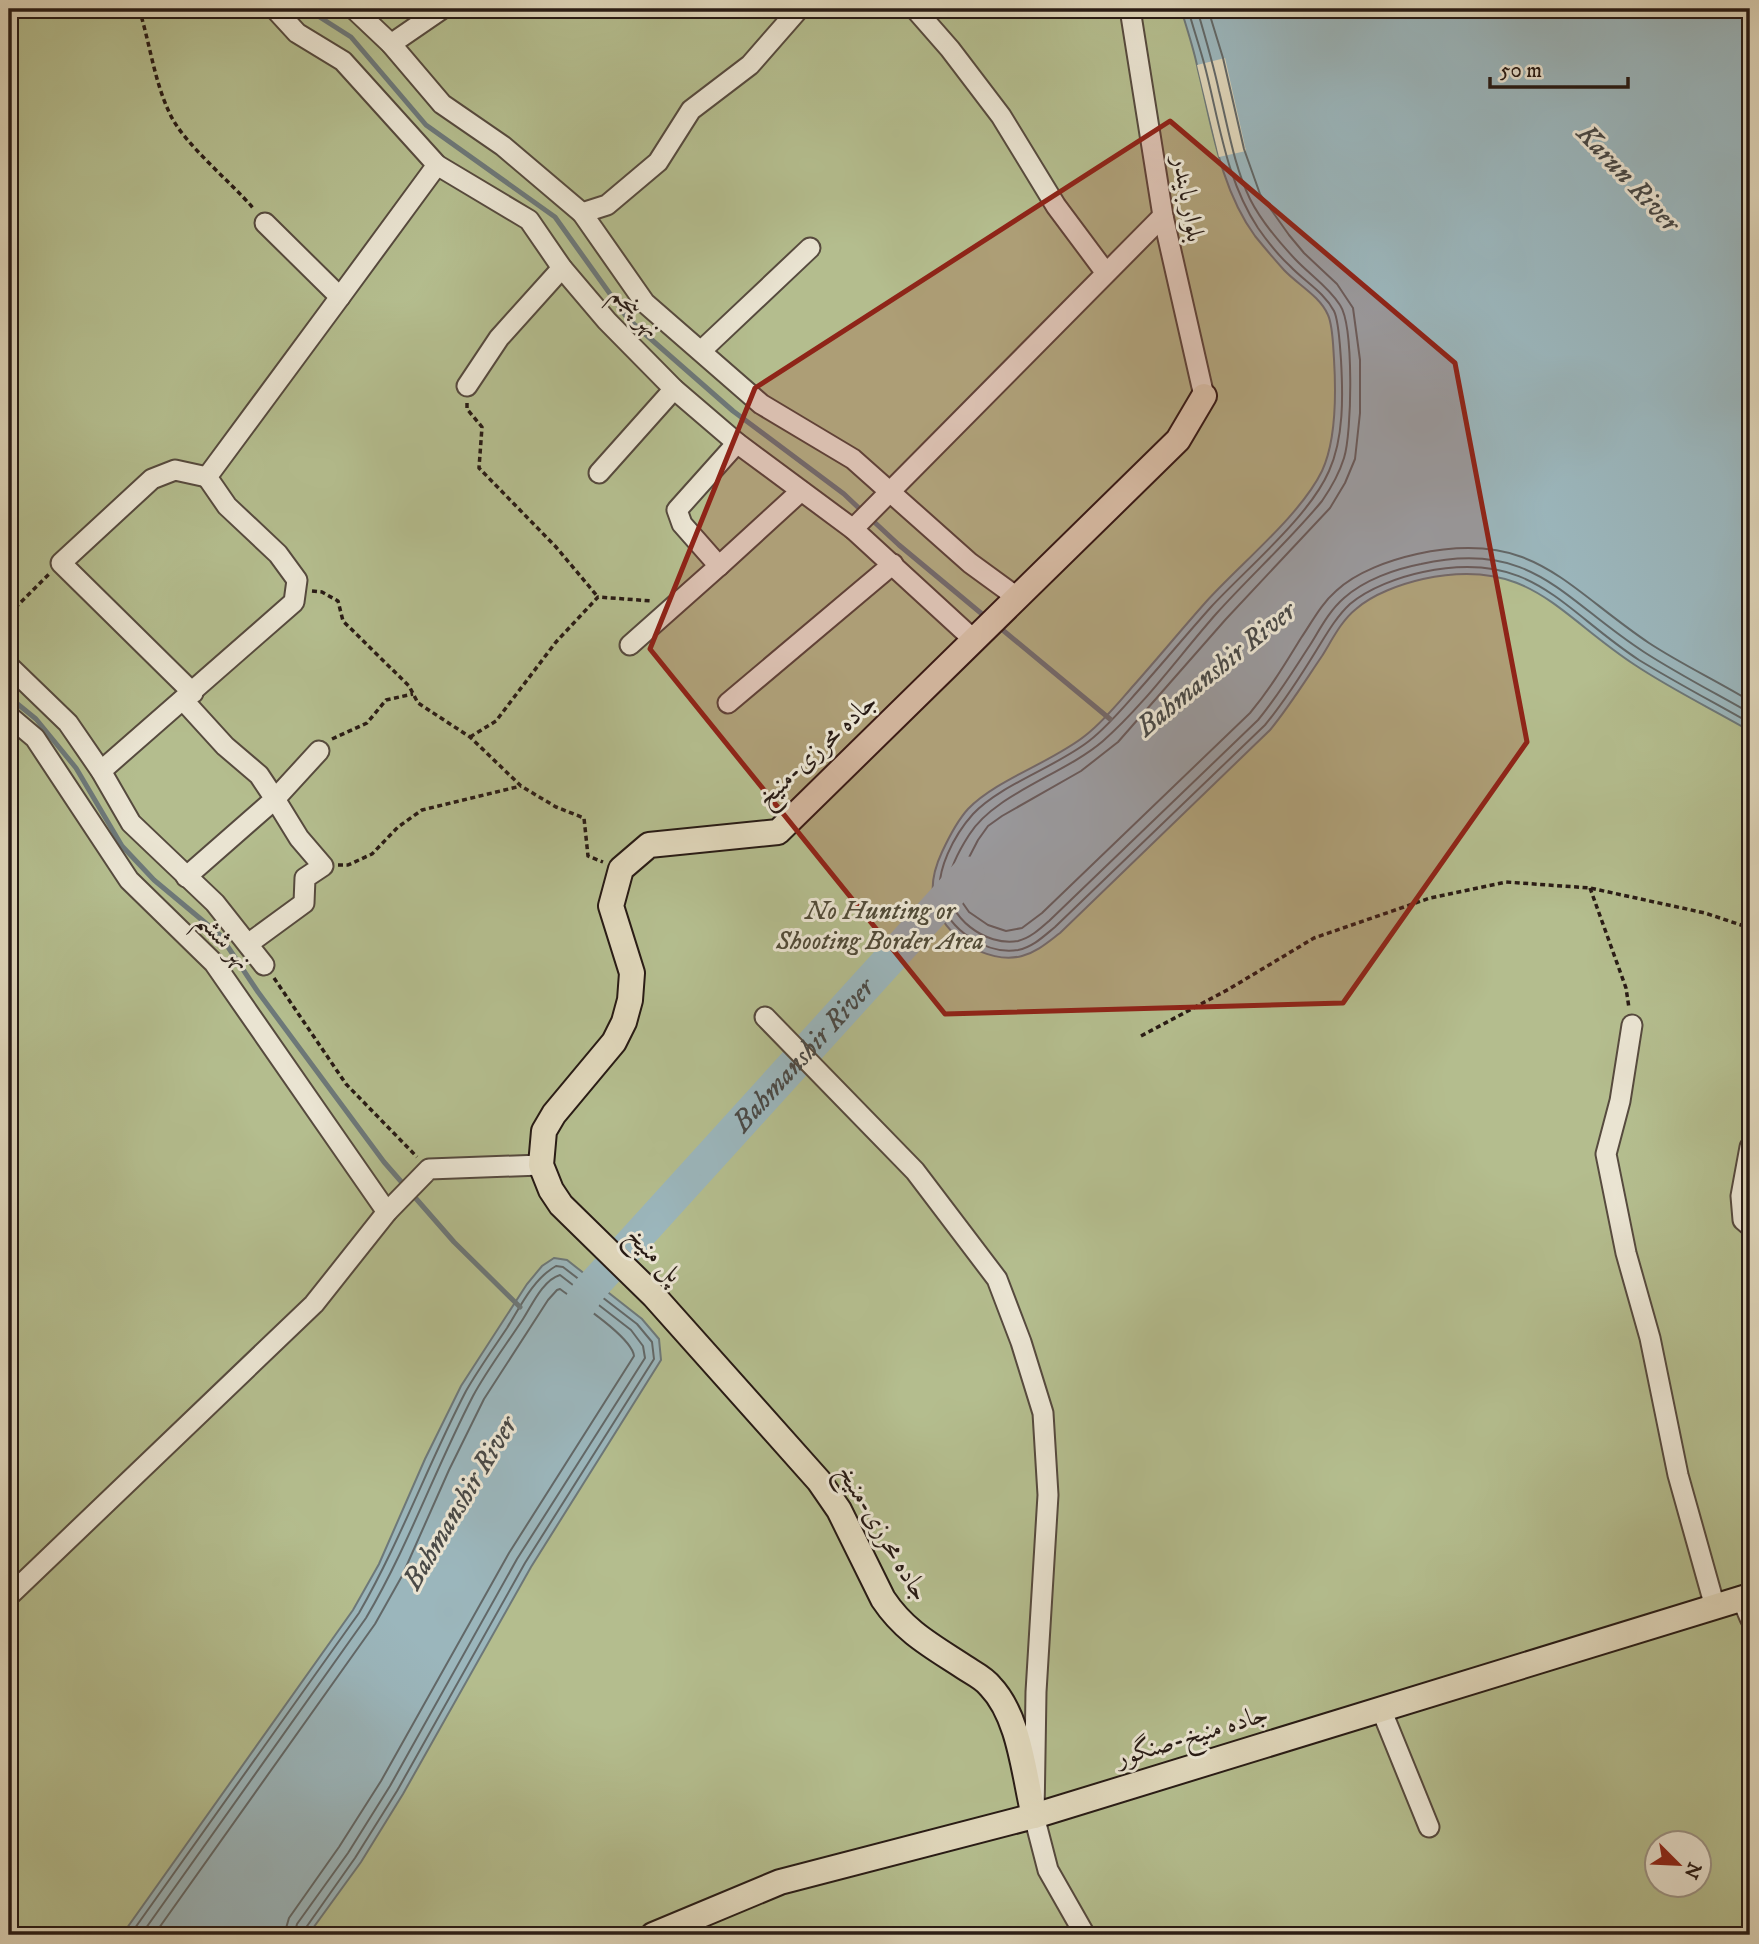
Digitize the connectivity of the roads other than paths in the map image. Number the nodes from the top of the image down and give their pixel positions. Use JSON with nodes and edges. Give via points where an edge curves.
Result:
{"nodes":[{"id":1,"x":275,"y":9,"type":"edge"},
{"id":2,"x":354,"y":9,"type":"edge"},
{"id":3,"x":442,"y":9,"type":"edge"},
{"id":4,"x":799,"y":9,"type":"edge"},
{"id":5,"x":915,"y":9,"type":"edge"},
{"id":6,"x":1130,"y":9,"type":"edge"},
{"id":7,"x":391,"y":44,"type":"junction"},
{"id":8,"x":438,"y":166,"type":"junction"},
{"id":9,"x":582,"y":213,"type":"junction"},
{"id":10,"x":1163,"y":216,"type":"junction"},
{"id":11,"x":265,"y":223,"type":"road end"},
{"id":12,"x":810,"y":247,"type":"dead end"},
{"id":13,"x":562,"y":268,"type":"junction"},
{"id":14,"x":1106,"y":273,"type":"junction"},
{"id":15,"x":340,"y":298,"type":"junction"},
{"id":16,"x":701,"y":351,"type":"junction"},
{"id":17,"x":467,"y":386,"type":"road end"},
{"id":18,"x":674,"y":389,"type":"junction"},
{"id":19,"x":1204,"y":396,"type":"joint"},
{"id":20,"x":737,"y":443,"type":"junction"},
{"id":21,"x":599,"y":472,"type":"dead end"},
{"id":22,"x":206,"y":477,"type":"junction"},
{"id":23,"x":801,"y":491,"type":"junction"},
{"id":24,"x":889,"y":492,"type":"junction"},
{"id":25,"x":856,"y":526,"type":"junction"},
{"id":26,"x":893,"y":565,"type":"junction"},
{"id":27,"x":719,"y":566,"type":"junction"},
{"id":28,"x":1010,"y":605,"type":"junction"},
{"id":29,"x":978,"y":637,"type":"junction"},
{"id":30,"x":630,"y":645,"type":"dead end"},
{"id":31,"x":9,"y":666,"type":"edge"},
{"id":32,"x":189,"y":697,"type":"junction"},
{"id":33,"x":728,"y":703,"type":"dead end"},
{"id":34,"x":9,"y":716,"type":"edge"},
{"id":35,"x":319,"y":751,"type":"road end"},
{"id":36,"x":101,"y":771,"type":"junction"},
{"id":37,"x":275,"y":799,"type":"junction"},
{"id":38,"x":186,"y":877,"type":"junction"},
{"id":39,"x":247,"y":944,"type":"junction"},
{"id":40,"x":264,"y":965,"type":"road end"},
{"id":41,"x":765,"y":1017,"type":"dead end"},
{"id":42,"x":1632,"y":1025,"type":"road end"},
{"id":43,"x":1750,"y":1147,"type":"edge"},
{"id":44,"x":541,"y":1165,"type":"junction"},
{"id":45,"x":393,"y":1206,"type":"junction"},
{"id":46,"x":1750,"y":1226,"type":"edge"},
{"id":47,"x":731,"y":1383,"type":"joint"},
{"id":48,"x":9,"y":1596,"type":"edge"},
{"id":49,"x":1747,"y":1604,"type":"edge"},
{"id":50,"x":1715,"y":1607,"type":"junction"},
{"id":51,"x":1381,"y":1709,"type":"junction"},
{"id":52,"x":1034,"y":1816,"type":"junction"},
{"id":53,"x":1429,"y":1827,"type":"dead end"},
{"id":54,"x":653,"y":1935,"type":"edge"},
{"id":55,"x":1085,"y":1935,"type":"edge"}],
"edges":[{"from":1,"to":8,"type":"street","name":"نهر پنجم","via":[[298,33],[343,61]]},
{"from":2,"to":7,"type":"street","name":"نهر پنجم"},
{"from":3,"to":7,"type":"street"},
{"from":4,"to":9,"type":"street","via":[[750,65],[691,110],[658,162],[607,205]]},
{"from":5,"to":14,"type":"street","via":[[1001,116],[1056,206]]},
{"from":6,"to":10,"type":"street","name":"بلوار بایندر"},
{"from":7,"to":9,"type":"street","name":"نهر پنجم","via":[[442,104],[503,146]]},
{"from":8,"to":13,"type":"street","name":"نهر پنجم","via":[[529,220]]},
{"from":8,"to":15,"type":"street"},
{"from":9,"to":16,"type":"street","name":"نهر پنجم","via":[[645,303]]},
{"from":10,"to":14,"type":"street"},
{"from":10,"to":19,"type":"street","name":"بلوار بایندر"},
{"from":11,"to":15,"type":"street"},
{"from":12,"to":16,"type":"street"},
{"from":13,"to":17,"type":"street","via":[[499,338]]},
{"from":13,"to":18,"type":"street","name":"نهر پنجم"},
{"from":14,"to":24,"type":"street"},
{"from":15,"to":22,"type":"street"},
{"from":16,"to":24,"type":"street","name":"نهر پنجم","via":[[761,404],[853,459]]},
{"from":18,"to":20,"type":"street","name":"نهر پنجم"},
{"from":18,"to":21,"type":"street"},
{"from":19,"to":28,"type":"main road","via":[[1178,440]]},
{"from":20,"to":23,"type":"street","name":"نهر پنجم"},
{"from":20,"to":27,"type":"street","via":[[677,510],[682,524]]},
{"from":22,"to":32,"type":"street","via":[[297,580],[294,602]]},
{"from":22,"to":32,"type":"street","via":[[175,470],[152,478],[61,563]]},
{"from":23,"to":25,"type":"street","name":"نهر پنجم"},
{"from":23,"to":27,"type":"street"},
{"from":24,"to":25,"type":"street"},
{"from":24,"to":28,"type":"street","name":"نهر پنجم"},
{"from":25,"to":26,"type":"street","name":"نهر پنجم"},
{"from":26,"to":29,"type":"street","name":"نهر پنجم"},
{"from":26,"to":33,"type":"street"},
{"from":27,"to":30,"type":"street"},
{"from":28,"to":29,"type":"main road","name":"جاده محرزی-منیخ"},
{"from":29,"to":44,"type":"main road","name":"جاده محرزی-منیخ","via":[[778,832],[649,845],[621,870],[611,906],[632,973],[630,1000],[614,1042],[544,1131]]},
{"from":31,"to":36,"type":"street","via":[[68,723]]},
{"from":32,"to":36,"type":"street"},
{"from":32,"to":37,"type":"street","via":[[225,746],[259,775]]},
{"from":34,"to":45,"type":"street","name":"نهر ششم","via":[[35,738],[129,880],[214,963]]},
{"from":35,"to":37,"type":"street"},
{"from":36,"to":38,"type":"street","via":[[131,823]]},
{"from":37,"to":38,"type":"street"},
{"from":37,"to":39,"type":"street","via":[[323,866],[305,878],[304,903]]},
{"from":38,"to":39,"type":"street","via":[[215,903]]},
{"from":39,"to":40,"type":"street"},
{"from":41,"to":52,"type":"street","via":[[915,1171],[997,1279],[1021,1342],[1043,1413],[1048,1496]]},
{"from":42,"to":50,"type":"street","via":[[1606,1154],[1678,1475]]},
{"from":43,"to":46,"type":"street","via":[[1741,1196],[1743,1220]]},
{"from":44,"to":45,"type":"street","via":[[424,1173]]},
{"from":44,"to":47,"type":"main road","name":"پل منیخ","via":[[561,1205],[654,1296]]},
{"from":45,"to":48,"type":"street","via":[[314,1304]]},
{"from":47,"to":52,"type":"main road","name":"جاده محرزی-منیخ","via":[[830,1494],[892,1613],[905,1628],[989,1684],[1002,1700],[1011,1717]]},
{"from":49,"to":50,"type":"main road","name":"جاده منیخ-صنگور"},
{"from":50,"to":51,"type":"main road","name":"جاده منیخ-صنگور"},
{"from":51,"to":52,"type":"main road","name":"جاده منیخ-صنگور"},
{"from":51,"to":53,"type":"street"},
{"from":52,"to":54,"type":"main road","name":"جاده منیخ-صنگور","via":[[780,1882]]},
{"from":52,"to":55,"type":"street","via":[[1048,1870]]}]}
